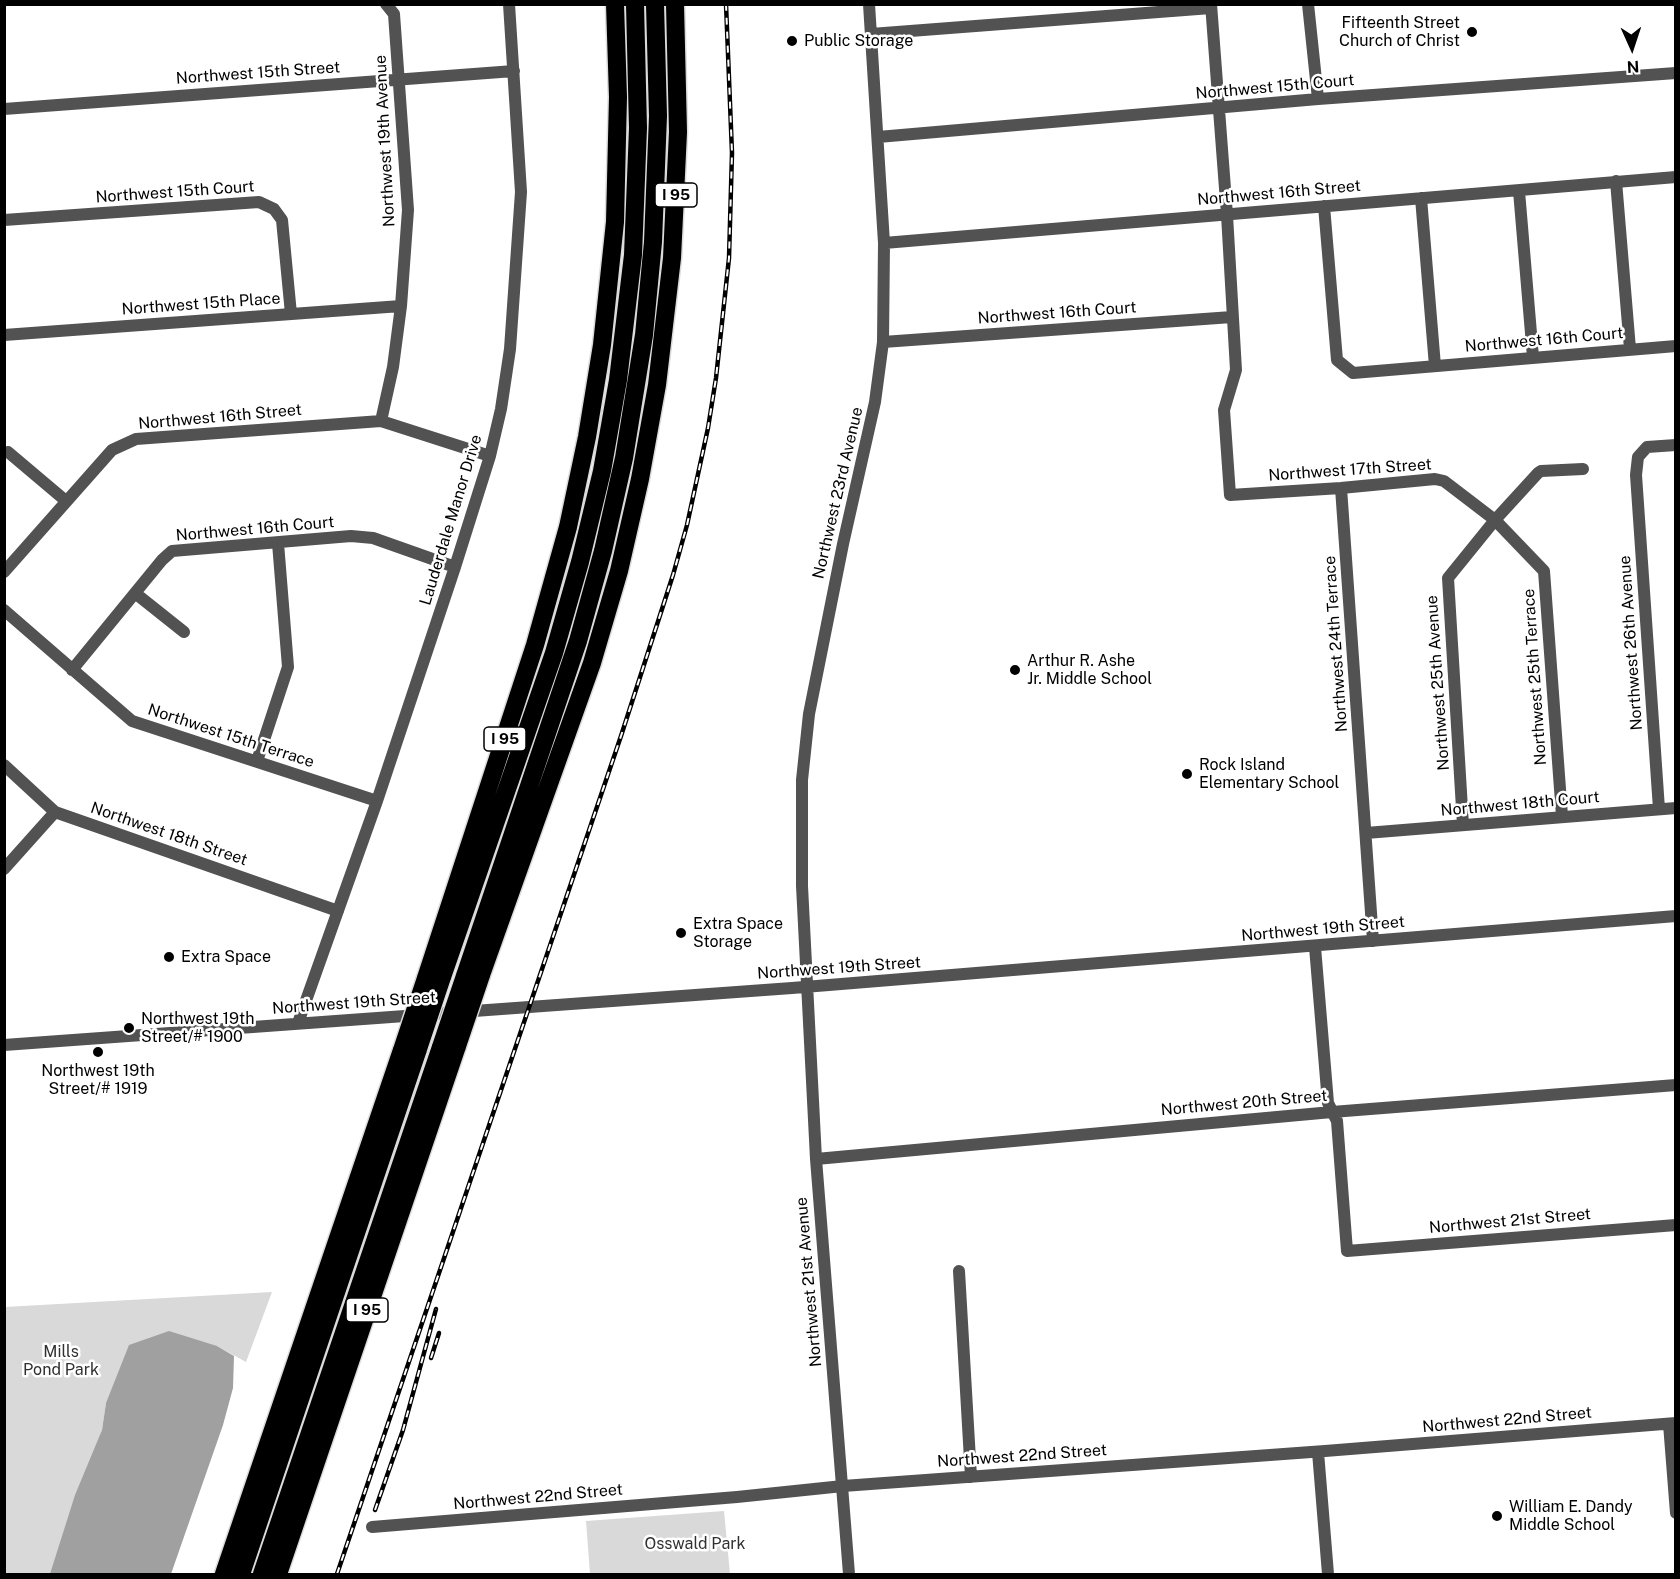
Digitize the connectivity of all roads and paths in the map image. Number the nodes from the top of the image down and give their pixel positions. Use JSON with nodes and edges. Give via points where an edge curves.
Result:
{"nodes":[{"id":1,"x":386,"y":4,"type":"edge"},
{"id":2,"x":509,"y":4,"type":"edge"},
{"id":3,"x":615,"y":4,"type":"edge"},
{"id":4,"x":635,"y":4,"type":"edge"},
{"id":5,"x":655,"y":4,"type":"edge"},
{"id":6,"x":675,"y":4,"type":"edge"},
{"id":7,"x":869,"y":4,"type":"edge"},
{"id":8,"x":1308,"y":4,"type":"edge"},
{"id":9,"x":1211,"y":6,"type":"edge"},
{"id":10,"x":871,"y":34,"type":"junction"},
{"id":11,"x":638,"y":66,"type":"junction"},
{"id":12,"x":514,"y":71,"type":"junction"},
{"id":13,"x":1676,"y":73,"type":"edge"},
{"id":14,"x":400,"y":80,"type":"junction"},
{"id":15,"x":1318,"y":99,"type":"junction"},
{"id":16,"x":4,"y":109,"type":"edge"},
{"id":17,"x":1219,"y":109,"type":"junction"},
{"id":18,"x":878,"y":137,"type":"junction"},
{"id":19,"x":1676,"y":177,"type":"edge"},
{"id":20,"x":1616,"y":182,"type":"junction"},
{"id":21,"x":1520,"y":191,"type":"junction"},
{"id":22,"x":1421,"y":198,"type":"junction"},
{"id":23,"x":1324,"y":206,"type":"junction"},
{"id":24,"x":1227,"y":214,"type":"junction"},
{"id":25,"x":4,"y":220,"type":"edge"},
{"id":26,"x":615,"y":222,"type":"junction"},
{"id":27,"x":653,"y":242,"type":"junction"},
{"id":28,"x":884,"y":243,"type":"junction"},
{"id":29,"x":401,"y":306,"type":"junction"},
{"id":30,"x":291,"y":314,"type":"junction"},
{"id":31,"x":1232,"y":317,"type":"junction"},
{"id":32,"x":4,"y":335,"type":"edge"},
{"id":33,"x":884,"y":342,"type":"junction"},
{"id":34,"x":1676,"y":346,"type":"edge"},
{"id":35,"x":1630,"y":349,"type":"junction"},
{"id":36,"x":1533,"y":357,"type":"junction"},
{"id":37,"x":1435,"y":366,"type":"junction"},
{"id":38,"x":657,"y":385,"type":"junction"},
{"id":39,"x":381,"y":421,"type":"junction"},
{"id":40,"x":1676,"y":445,"type":"edge"},
{"id":41,"x":8,"y":452,"type":"dead end"},
{"id":42,"x":490,"y":456,"type":"junction"},
{"id":43,"x":1583,"y":469,"type":"dead end"},
{"id":44,"x":1341,"y":488,"type":"junction"},
{"id":45,"x":66,"y":501,"type":"junction"},
{"id":46,"x":1495,"y":520,"type":"junction"},
{"id":47,"x":278,"y":543,"type":"junction"},
{"id":48,"x":455,"y":567,"type":"junction"},
{"id":49,"x":4,"y":572,"type":"edge"},
{"id":50,"x":135,"y":593,"type":"junction"},
{"id":51,"x":4,"y":610,"type":"edge"},
{"id":52,"x":184,"y":632,"type":"dead end"},
{"id":53,"x":72,"y":670,"type":"junction"},
{"id":54,"x":257,"y":761,"type":"junction"},
{"id":55,"x":4,"y":765,"type":"edge"},
{"id":56,"x":377,"y":801,"type":"junction"},
{"id":57,"x":1676,"y":807,"type":"edge"},
{"id":58,"x":1659,"y":809,"type":"junction"},
{"id":59,"x":55,"y":812,"type":"junction"},
{"id":60,"x":1562,"y":816,"type":"junction"},
{"id":61,"x":1463,"y":825,"type":"junction"},
{"id":62,"x":1366,"y":833,"type":"junction"},
{"id":63,"x":4,"y":869,"type":"edge"},
{"id":64,"x":338,"y":911,"type":"junction"},
{"id":65,"x":1676,"y":916,"type":"edge"},
{"id":66,"x":1373,"y":941,"type":"junction"},
{"id":67,"x":1315,"y":947,"type":"junction"},
{"id":68,"x":473,"y":976,"type":"junction"},
{"id":69,"x":434,"y":978,"type":"junction"},
{"id":70,"x":807,"y":987,"type":"junction"},
{"id":71,"x":298,"y":1023,"type":"junction"},
{"id":72,"x":4,"y":1045,"type":"edge"},
{"id":73,"x":449,"y":1047,"type":"junction"},
{"id":74,"x":410,"y":1049,"type":"junction"},
{"id":75,"x":1676,"y":1085,"type":"edge"},
{"id":76,"x":1332,"y":1112,"type":"junction"},
{"id":77,"x":816,"y":1160,"type":"junction"},
{"id":78,"x":1676,"y":1225,"type":"edge"},
{"id":79,"x":959,"y":1271,"type":"dead end"},
{"id":80,"x":1672,"y":1424,"type":"edge"},
{"id":81,"x":1318,"y":1452,"type":"junction"},
{"id":82,"x":971,"y":1476,"type":"junction"},
{"id":83,"x":843,"y":1486,"type":"junction"},
{"id":84,"x":1676,"y":1513,"type":"edge"},
{"id":85,"x":372,"y":1527,"type":"dead end"},
{"id":86,"x":224,"y":1575,"type":"edge"},
{"id":87,"x":241,"y":1575,"type":"edge"},
{"id":88,"x":262,"y":1575,"type":"edge"},
{"id":89,"x":278,"y":1575,"type":"edge"},
{"id":90,"x":849,"y":1575,"type":"edge"},
{"id":91,"x":1328,"y":1575,"type":"edge"}],
"edges":[{"from":1,"to":14,"type":"street","name":"Northwest 19th Avenue","via":[[394,14]]},
{"from":2,"to":12,"type":"street","name":"Lauderdale Manor Drive"},
{"from":3,"to":26,"type":"highway","number":"I 95"},
{"from":4,"to":11,"type":"highway"},
{"from":5,"to":27,"type":"highway","via":[[658,116]]},
{"from":6,"to":38,"type":"highway","number":"I 95","via":[[676,195]]},
{"from":7,"to":10,"type":"street","name":"Northwest 23rd Avenue"},
{"from":8,"to":15,"type":"street"},
{"from":9,"to":10,"type":"street"},
{"from":9,"to":17,"type":"street"},
{"from":10,"to":18,"type":"street","name":"Northwest 23rd Avenue"},
{"from":11,"to":26,"type":"highway"},
{"from":11,"to":69,"type":"highway","via":[[632,265],[602,471],[554,653]]},
{"from":12,"to":14,"type":"street","name":"Northwest 15th Street"},
{"from":12,"to":42,"type":"street","name":"Lauderdale Manor Drive","via":[[520,202],[510,349]]},
{"from":13,"to":15,"type":"street","name":"Northwest 15th Court"},
{"from":14,"to":16,"type":"street","name":"Northwest 15th Street"},
{"from":14,"to":29,"type":"street","name":"Northwest 19th Avenue","via":[[408,210]]},
{"from":15,"to":17,"type":"street","name":"Northwest 15th Court"},
{"from":17,"to":18,"type":"street","name":"Northwest 15th Court"},
{"from":17,"to":24,"type":"street"},
{"from":18,"to":28,"type":"street","name":"Northwest 23rd Avenue"},
{"from":19,"to":20,"type":"street","name":"Northwest 16th Street"},
{"from":20,"to":21,"type":"street","name":"Northwest 16th Street"},
{"from":20,"to":35,"type":"street"},
{"from":21,"to":22,"type":"street","name":"Northwest 16th Street"},
{"from":21,"to":36,"type":"street"},
{"from":22,"to":23,"type":"street","name":"Northwest 16th Street"},
{"from":22,"to":37,"type":"street"},
{"from":23,"to":24,"type":"street","name":"Northwest 16th Street"},
{"from":23,"to":37,"type":"street","name":"Northwest 16th Court","via":[[1337,360],[1353,373]]},
{"from":24,"to":28,"type":"street","name":"Northwest 16th Street"},
{"from":24,"to":31,"type":"street"},
{"from":25,"to":30,"type":"street","name":"Northwest 15th Court","via":[[259,202],[274,209],[282,220]]},
{"from":26,"to":69,"type":"highway","number":"I 95","via":[[598,375],[570,517]]},
{"from":27,"to":38,"type":"highway"},
{"from":27,"to":68,"type":"highway","via":[[644,335],[611,520],[596,581]]},
{"from":28,"to":33,"type":"street","name":"Northwest 23rd Avenue"},
{"from":29,"to":30,"type":"street","name":"Northwest 15th Place"},
{"from":29,"to":39,"type":"street","name":"Northwest 19th Avenue"},
{"from":30,"to":32,"type":"street","name":"Northwest 15th Place"},
{"from":31,"to":33,"type":"street","name":"Northwest 16th Court"},
{"from":31,"to":44,"type":"street","name":"Northwest 17th Street","via":[[1236,370],[1224,410],[1230,495]]},
{"from":33,"to":70,"type":"street","name":"Northwest 23rd Avenue","via":[[875,402],[809,714],[802,780]]},
{"from":34,"to":35,"type":"street","name":"Northwest 16th Court"},
{"from":35,"to":36,"type":"street","name":"Northwest 16th Court"},
{"from":36,"to":37,"type":"street","name":"Northwest 16th Court"},
{"from":38,"to":68,"type":"highway","number":"I 95","via":[[634,508],[601,634],[572,722]]},
{"from":39,"to":42,"type":"street","name":"Northwest 16th Street"},
{"from":39,"to":45,"type":"street","name":"Northwest 16th Street","via":[[136,439],[112,450]]},
{"from":40,"to":58,"type":"street","name":"Northwest 26th Avenue","via":[[1647,447],[1638,457],[1636,475]]},
{"from":41,"to":45,"type":"street"},
{"from":42,"to":48,"type":"street","name":"Lauderdale Manor Drive"},
{"from":43,"to":46,"type":"street","name":"Northwest 25th Avenue","via":[[1541,471]]},
{"from":44,"to":46,"type":"street","name":"Northwest 17th Street","via":[[1435,479],[1444,481]]},
{"from":44,"to":62,"type":"street","name":"Northwest 24th Terrace"},
{"from":45,"to":49,"type":"street","name":"Northwest 16th Street"},
{"from":46,"to":60,"type":"street","name":"Northwest 25th Terrace","via":[[1544,571]]},
{"from":46,"to":61,"type":"street","name":"Northwest 25th Avenue","via":[[1448,578]]},
{"from":47,"to":48,"type":"street","name":"Northwest 16th Court","via":[[351,536],[373,538]]},
{"from":47,"to":50,"type":"street","name":"Northwest 16th Court","via":[[172,551]]},
{"from":47,"to":54,"type":"street","via":[[288,667]]},
{"from":48,"to":56,"type":"street","name":"Lauderdale Manor Drive"},
{"from":50,"to":52,"type":"street"},
{"from":50,"to":53,"type":"street","name":"Northwest 16th Court"},
{"from":51,"to":53,"type":"street","name":"Northwest 15th Terrace"},
{"from":53,"to":54,"type":"street","name":"Northwest 15th Terrace","via":[[132,721]]},
{"from":54,"to":56,"type":"street","name":"Northwest 15th Terrace"},
{"from":55,"to":59,"type":"street","name":"Northwest 18th Street"},
{"from":56,"to":64,"type":"street","name":"Lauderdale Manor Drive"},
{"from":57,"to":58,"type":"street","name":"Northwest 18th Court"},
{"from":58,"to":60,"type":"street","name":"Northwest 18th Court"},
{"from":59,"to":63,"type":"street"},
{"from":59,"to":64,"type":"street","name":"Northwest 18th Street"},
{"from":60,"to":61,"type":"street","name":"Northwest 18th Court"},
{"from":61,"to":62,"type":"street","name":"Northwest 18th Court"},
{"from":62,"to":66,"type":"street","name":"Northwest 24th Terrace"},
{"from":64,"to":71,"type":"street","name":"Lauderdale Manor Drive"},
{"from":65,"to":66,"type":"street","name":"Northwest 19th Street"},
{"from":66,"to":67,"type":"street","name":"Northwest 19th Street"},
{"from":67,"to":70,"type":"street","name":"Northwest 19th Street"},
{"from":67,"to":76,"type":"street","via":[[1328,1103]]},
{"from":68,"to":73,"type":"highway","number":"I 95","bridge":true},
{"from":69,"to":74,"type":"highway","number":"I 95","bridge":true},
{"from":70,"to":71,"type":"street","name":"Northwest 19th Street"},
{"from":70,"to":77,"type":"street","name":"Northwest 21st Avenue"},
{"from":71,"to":72,"type":"street","name":"Northwest 19th Street"},
{"from":73,"to":88,"type":"highway"},
{"from":73,"to":89,"type":"highway","number":"I 95"},
{"from":74,"to":86,"type":"highway","number":"I 95"},
{"from":74,"to":87,"type":"highway"},
{"from":75,"to":76,"type":"street","name":"Northwest 20th Street"},
{"from":76,"to":77,"type":"street","name":"Northwest 20th Street"},
{"from":76,"to":78,"type":"street","name":"Northwest 21st Street","via":[[1337,1121],[1347,1251]]},
{"from":77,"to":83,"type":"street","name":"Northwest 21st Avenue"},
{"from":79,"to":82,"type":"street"},
{"from":80,"to":81,"type":"street","name":"Northwest 22nd Street"},
{"from":80,"to":84,"type":"street"},
{"from":81,"to":82,"type":"street","name":"Northwest 22nd Street"},
{"from":81,"to":91,"type":"street"},
{"from":82,"to":83,"type":"street","name":"Northwest 22nd Street"},
{"from":83,"to":85,"type":"street","name":"Northwest 22nd Street"},
{"from":83,"to":90,"type":"street","name":"Northwest 21st Avenue"}]}
